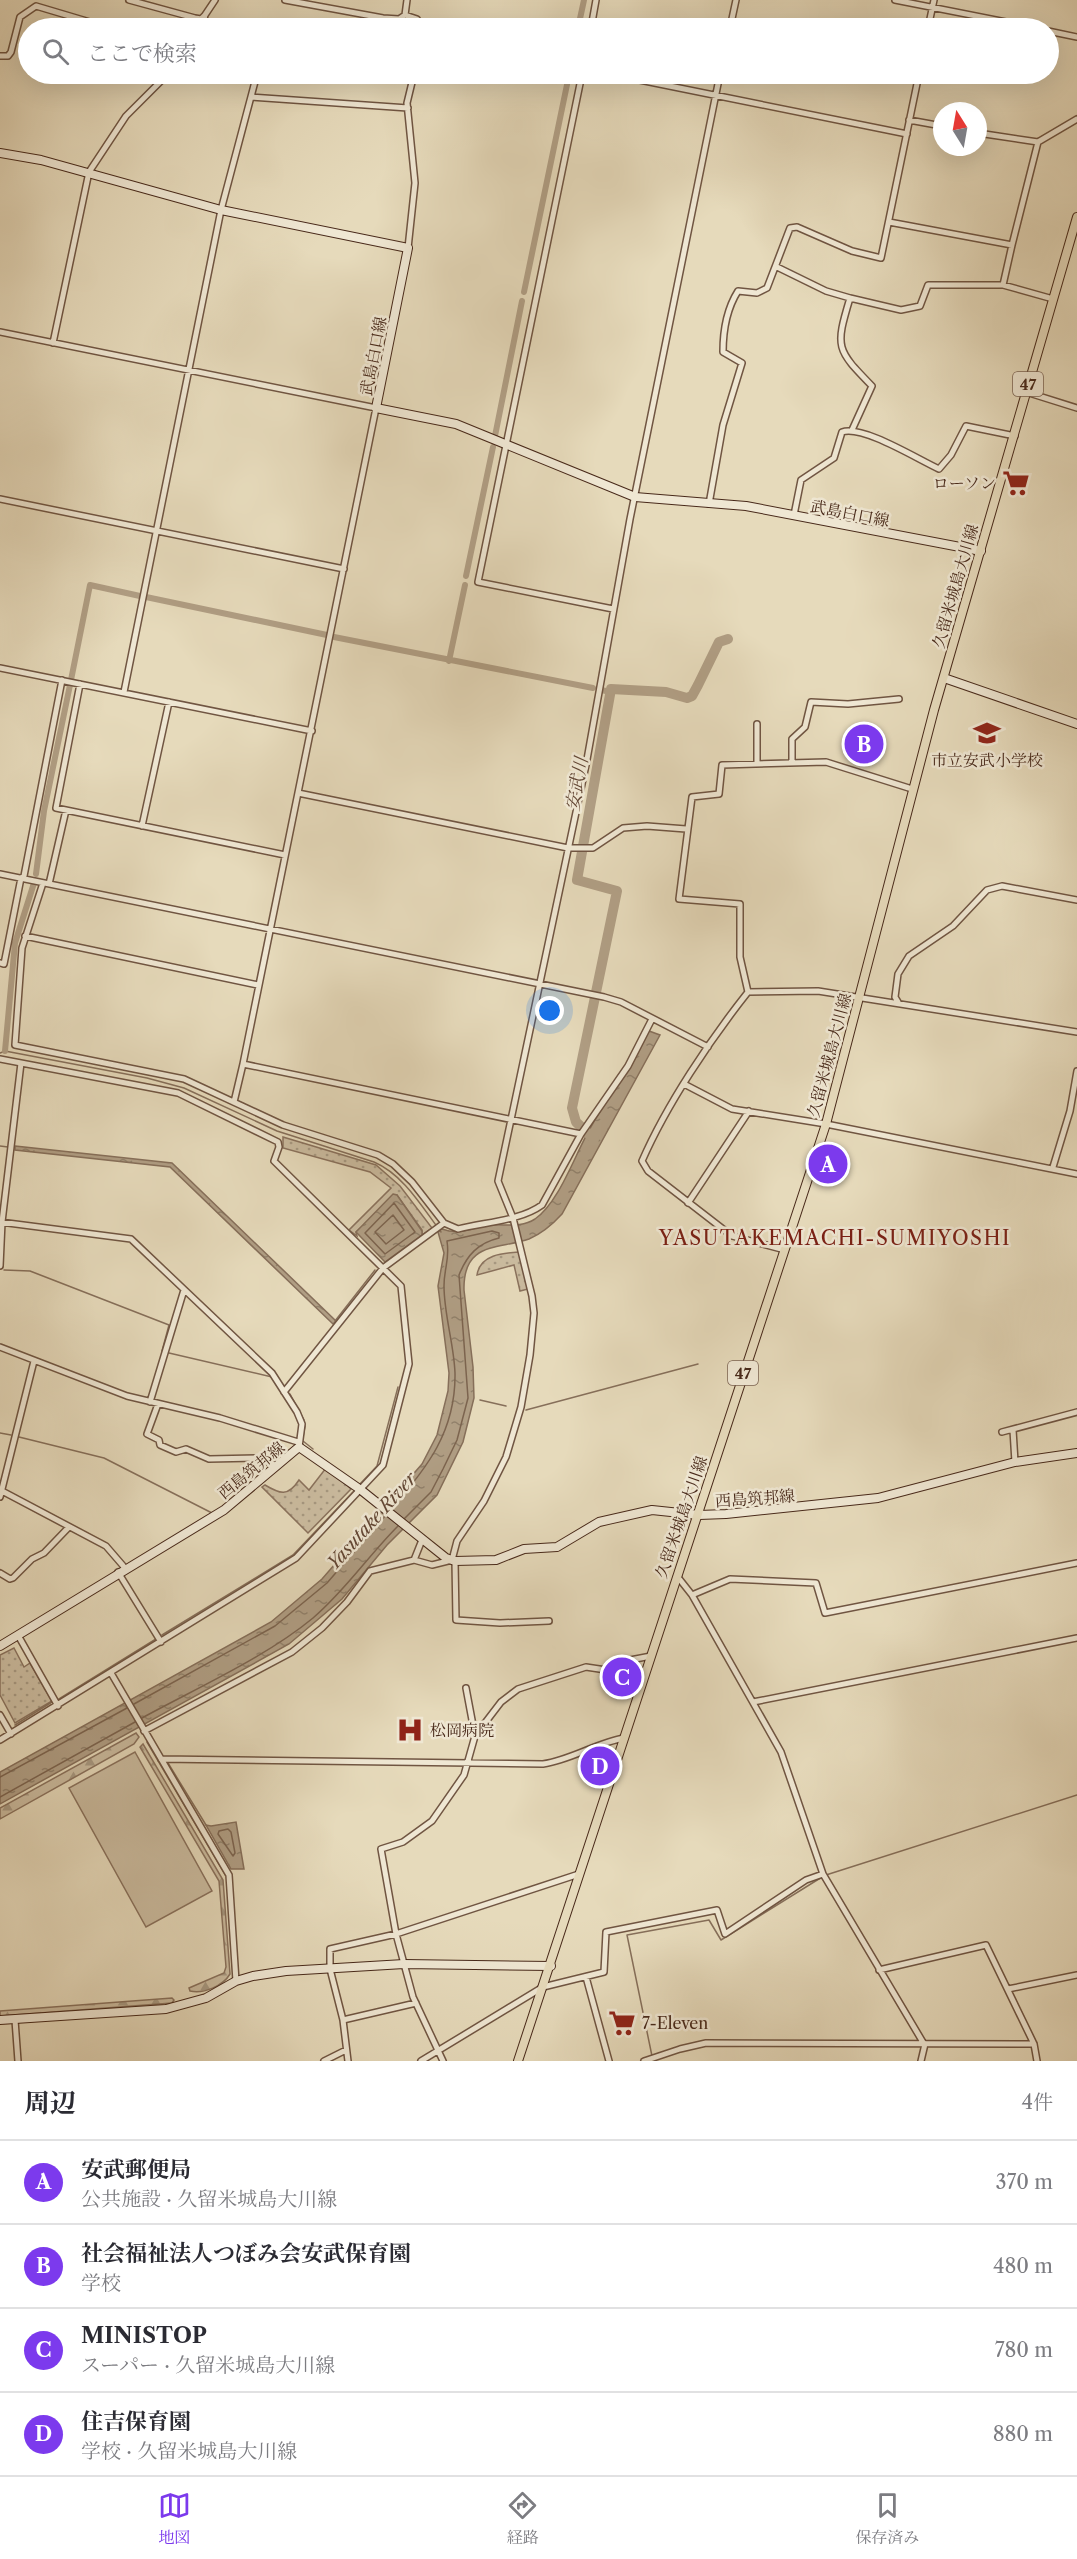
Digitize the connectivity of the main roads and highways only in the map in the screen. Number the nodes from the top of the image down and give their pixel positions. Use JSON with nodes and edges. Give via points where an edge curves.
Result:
{"nodes":[{"id":1,"x":0,"y":153,"type":"edge"},
{"id":2,"x":1077,"y":217,"type":"edge"},
{"id":3,"x":981,"y":550,"type":"junction"},
{"id":4,"x":944,"y":678,"type":"junction"},
{"id":5,"x":1077,"y":724,"type":"edge"},
{"id":6,"x":1077,"y":1453,"type":"edge"},
{"id":7,"x":699,"y":1515,"type":"junction"},
{"id":8,"x":0,"y":1646,"type":"edge"},
{"id":9,"x":551,"y":1966,"type":"junction"},
{"id":10,"x":0,"y":2020,"type":"edge"},
{"id":11,"x":518,"y":2061,"type":"edge"}],
"edges":[{"from":1,"to":3,"type":"main road","name":"武島白口線","via":[[41,159],[221,210],[408,248],[376,408],[456,424],[635,496],[746,506]]},
{"from":2,"to":3,"type":"main road","name":"久留米城島大川線","number":"47"},
{"from":3,"to":4,"type":"main road","name":"久留米城島大川線","number":"47"},
{"from":4,"to":5,"type":"main road"},
{"from":4,"to":7,"type":"main road","name":"久留米城島大川線","number":"47","via":[[826,1124]]},
{"from":6,"to":7,"type":"main road","name":"西島筑邦線","via":[[1015,1462],[878,1498]]},
{"from":7,"to":8,"type":"main road","name":"西島筑邦線","via":[[671,1510],[627,1515],[600,1522],[557,1547],[524,1549],[496,1560],[454,1561],[299,1445],[224,1510]]},
{"from":7,"to":9,"type":"main road","name":"久留米城島大川線","number":"47"},
{"from":9,"to":10,"type":"main road","via":[[404,1964],[286,1971],[236,1981],[206,1998],[166,2009]]},
{"from":9,"to":11,"type":"main road","name":"久留米城島大川線","number":"47"}]}
